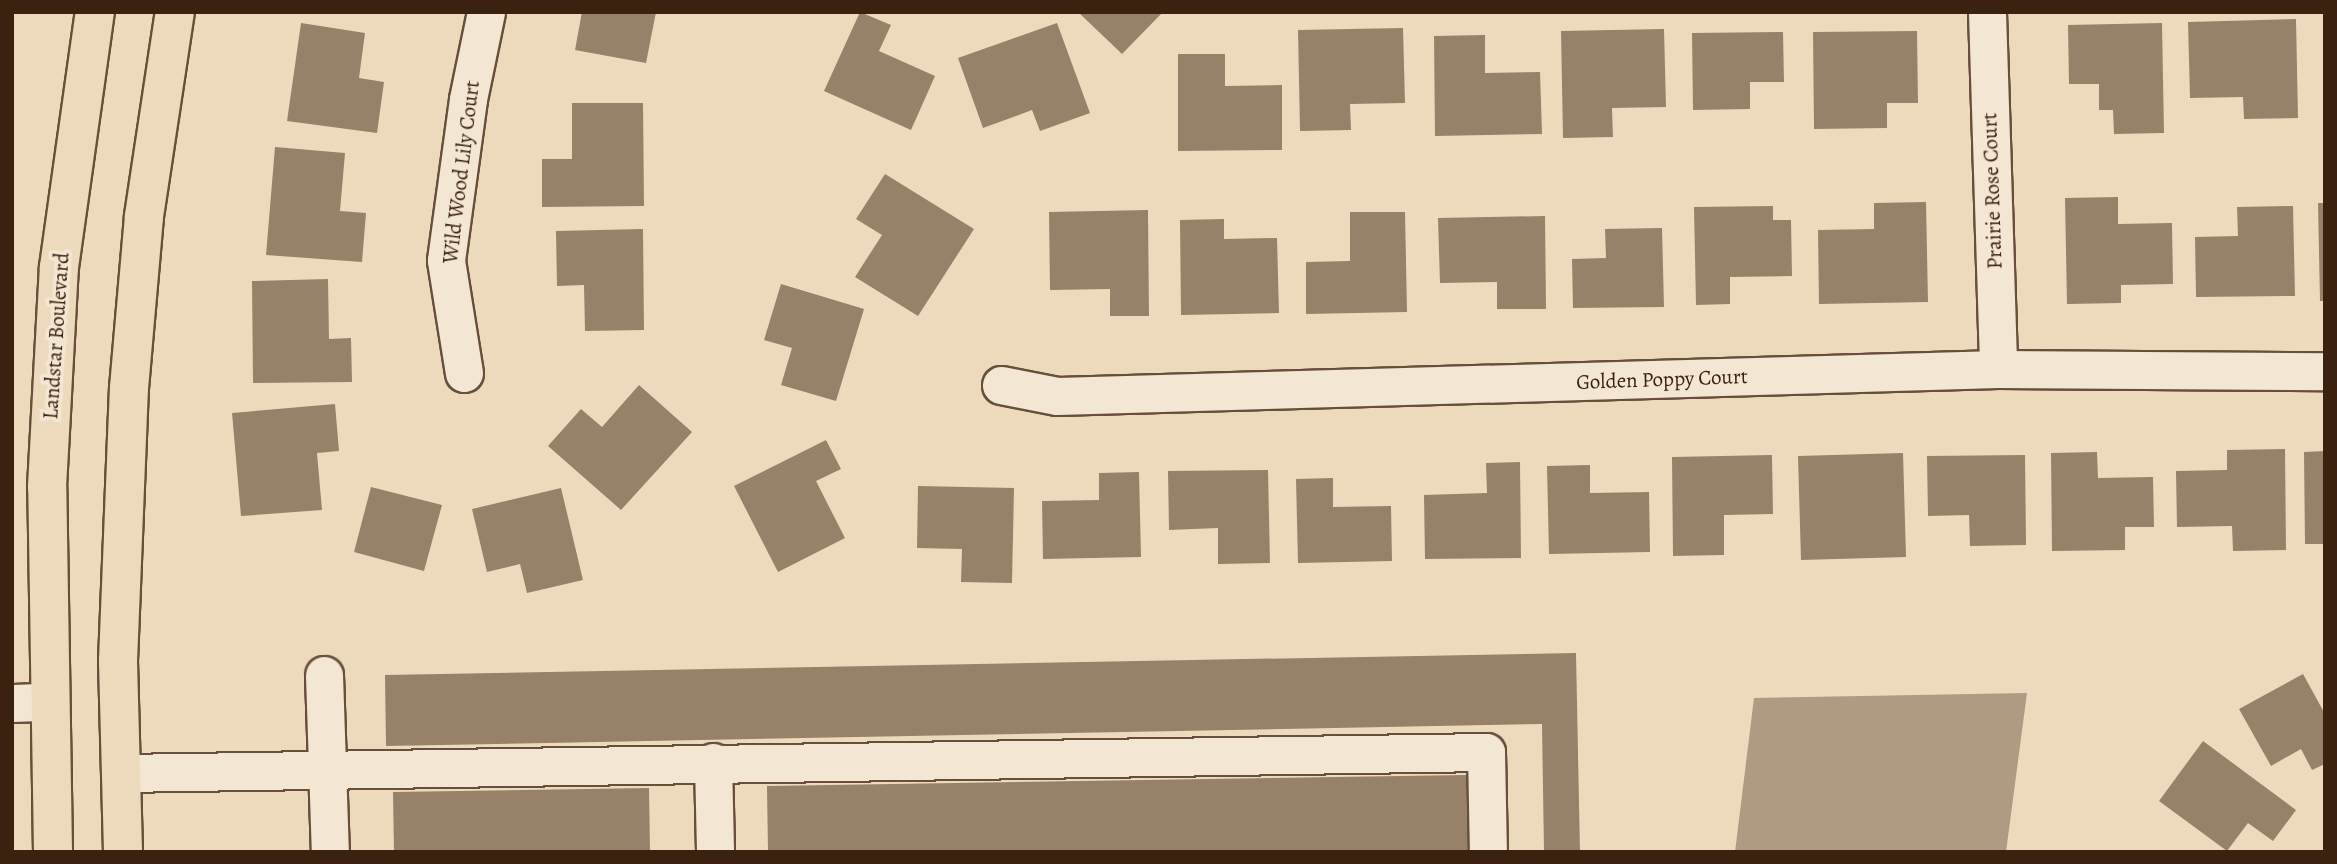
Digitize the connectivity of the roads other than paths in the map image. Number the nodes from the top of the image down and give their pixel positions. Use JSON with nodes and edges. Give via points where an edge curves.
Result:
{"nodes":[{"id":1,"x":95,"y":12,"type":"edge"},
{"id":2,"x":175,"y":12,"type":"edge"},
{"id":3,"x":486,"y":12,"type":"edge"},
{"id":4,"x":1987,"y":12,"type":"edge"},
{"id":5,"x":1998,"y":369,"type":"junction"},
{"id":6,"x":2325,"y":371,"type":"edge"},
{"id":7,"x":464,"y":373,"type":"dead end"},
{"id":8,"x":1001,"y":385,"type":"dead end"},
{"id":9,"x":324,"y":675,"type":"dead end"},
{"id":10,"x":50,"y":702,"type":"junction"},
{"id":11,"x":12,"y":703,"type":"edge"},
{"id":12,"x":713,"y":762,"type":"junction"},
{"id":13,"x":327,"y":766,"type":"junction"},
{"id":14,"x":120,"y":773,"type":"junction"},
{"id":15,"x":53,"y":852,"type":"edge"},
{"id":16,"x":123,"y":852,"type":"edge"},
{"id":17,"x":330,"y":852,"type":"edge"},
{"id":18,"x":715,"y":852,"type":"edge"},
{"id":19,"x":1488,"y":852,"type":"edge"}],
"edges":[{"from":1,"to":10,"type":"main road","name":"Landstar Boulevard","via":[[59,267],[47,487]]},
{"from":2,"to":14,"type":"main road","via":[[144,216],[129,388],[118,661]]},
{"from":3,"to":7,"type":"street","name":"Wild Wood Lily Court","via":[[468,99],[446,260]]},
{"from":4,"to":5,"type":"street","name":"Prairie Rose Court"},
{"from":5,"to":6,"type":"street","name":"Golden Poppy Court"},
{"from":5,"to":8,"type":"street","name":"Golden Poppy Court","via":[[1057,396]]},
{"from":9,"to":13,"type":"street"},
{"from":10,"to":11,"type":"street"},
{"from":10,"to":15,"type":"main road","name":"Landstar Boulevard"},
{"from":12,"to":13,"type":"street"},
{"from":12,"to":18,"type":"street"},
{"from":12,"to":19,"type":"street","via":[[1486,752]]},
{"from":13,"to":14,"type":"street"},
{"from":13,"to":17,"type":"street"},
{"from":14,"to":16,"type":"main road"}]}
